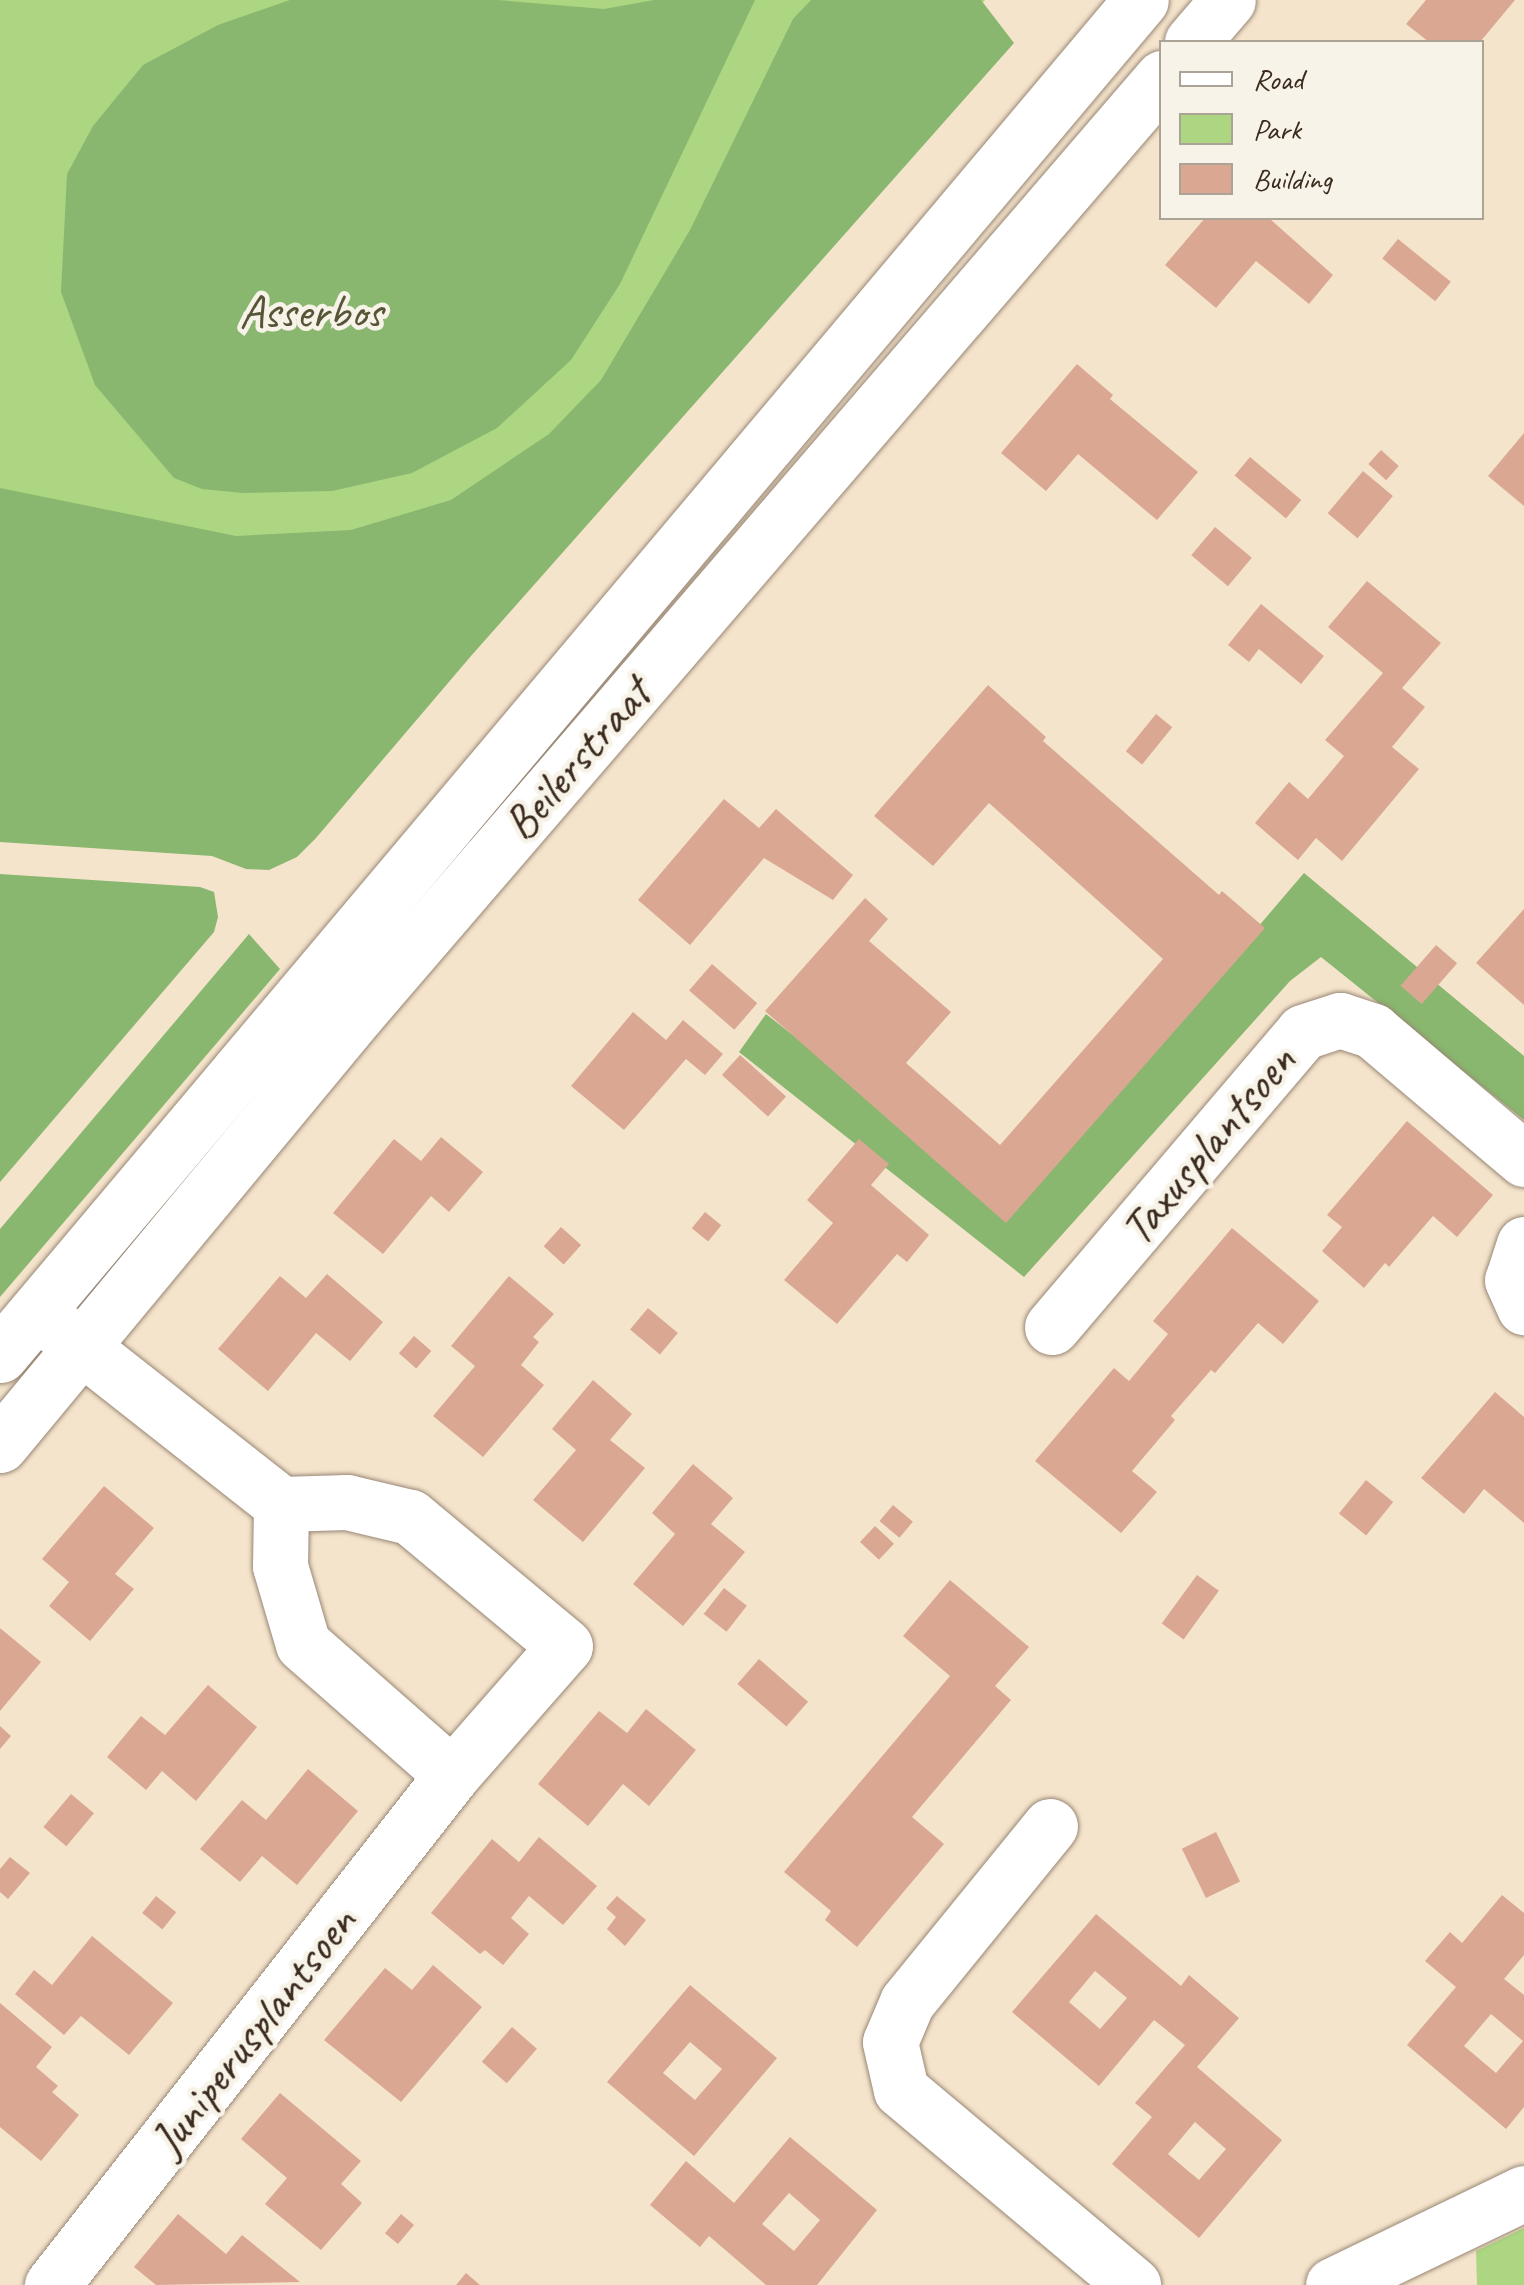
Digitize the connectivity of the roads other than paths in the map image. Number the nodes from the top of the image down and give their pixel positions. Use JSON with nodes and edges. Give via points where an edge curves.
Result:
{"nodes":[{"id":1,"x":1141,"y":0,"type":"edge"},
{"id":2,"x":1228,"y":0,"type":"edge"},
{"id":3,"x":1194,"y":40,"type":"edge"},
{"id":4,"x":1159,"y":81,"type":"edge"},
{"id":5,"x":322,"y":971,"type":"junction"},
{"id":6,"x":356,"y":1014,"type":"junction"},
{"id":7,"x":1524,"y":1159,"type":"edge"},
{"id":8,"x":1524,"y":1244,"type":"edge"},
{"id":9,"x":1524,"y":1307,"type":"edge"},
{"id":10,"x":36,"y":1312,"type":"junction"},
{"id":11,"x":1052,"y":1327,"type":"dead end"},
{"id":12,"x":80,"y":1346,"type":"junction"},
{"id":13,"x":0,"y":1354,"type":"edge"},
{"id":14,"x":0,"y":1444,"type":"edge"},
{"id":15,"x":281,"y":1504,"type":"junction"},
{"id":16,"x":452,"y":1775,"type":"junction"},
{"id":17,"x":1050,"y":1826,"type":"dead end"},
{"id":18,"x":1524,"y":2193,"type":"edge"},
{"id":19,"x":1426,"y":2265,"type":"edge"},
{"id":20,"x":52,"y":2285,"type":"edge"},
{"id":21,"x":1133,"y":2285,"type":"edge"},
{"id":22,"x":1333,"y":2285,"type":"edge"}],
"edges":[{"from":1,"to":5,"type":"street","name":"Beilerstraat"},
{"from":2,"to":3,"type":"street"},
{"from":4,"to":6,"type":"street","name":"Beilerstraat"},
{"from":5,"to":6,"type":"street"},
{"from":5,"to":10,"type":"street","name":"Beilerstraat"},
{"from":6,"to":12,"type":"street","name":"Beilerstraat"},
{"from":7,"to":11,"type":"street","name":"Taxusplantsoen","via":[[1373,1030],[1340,1020],[1304,1032]]},
{"from":8,"to":9,"type":"street","via":[[1512,1280]]},
{"from":10,"to":12,"type":"street"},
{"from":10,"to":13,"type":"street","name":"Beilerstraat"},
{"from":12,"to":14,"type":"street","name":"Beilerstraat"},
{"from":12,"to":15,"type":"street"},
{"from":15,"to":16,"type":"street","via":[[280,1566],[303,1644]]},
{"from":15,"to":16,"type":"street","name":"Juniperusplantsoen","via":[[346,1502],[410,1517],[565,1646]]},
{"from":16,"to":20,"type":"street","name":"Juniperusplantsoen"},
{"from":17,"to":21,"type":"street","via":[[907,2002],[890,2042],[901,2090]]},
{"from":18,"to":19,"type":"street"},
{"from":19,"to":22,"type":"street"}]}
